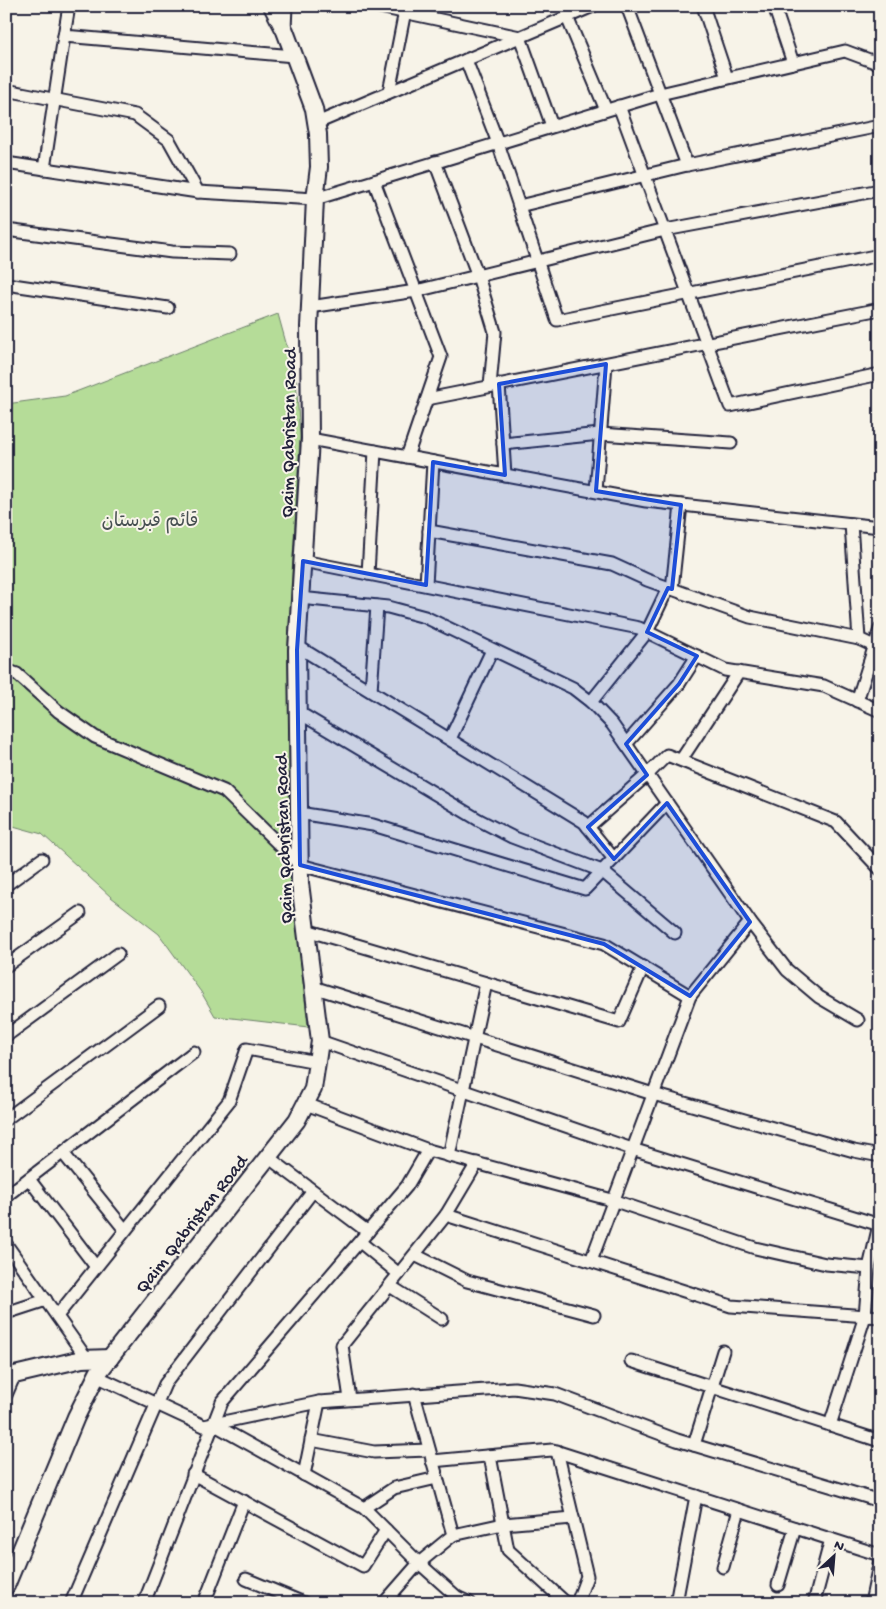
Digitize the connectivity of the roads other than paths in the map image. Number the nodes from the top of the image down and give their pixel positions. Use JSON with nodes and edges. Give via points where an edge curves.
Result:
{"nodes":[{"id":1,"x":68,"y":6,"type":"edge"},
{"id":2,"x":272,"y":6,"type":"edge"},
{"id":3,"x":286,"y":6,"type":"edge"},
{"id":4,"x":375,"y":6,"type":"edge"},
{"id":5,"x":593,"y":6,"type":"edge"},
{"id":6,"x":626,"y":6,"type":"edge"},
{"id":7,"x":703,"y":6,"type":"edge"},
{"id":8,"x":774,"y":6,"type":"edge"},
{"id":9,"x":406,"y":10,"type":"edge"},
{"id":10,"x":568,"y":17,"type":"junction"},
{"id":11,"x":285,"y":31,"type":"junction"},
{"id":12,"x":64,"y":36,"type":"junction"},
{"id":13,"x":520,"y":37,"type":"junction"},
{"id":14,"x":294,"y":56,"type":"junction"},
{"id":15,"x":466,"y":60,"type":"junction"},
{"id":16,"x":793,"y":63,"type":"junction"},
{"id":17,"x":880,"y":64,"type":"edge"},
{"id":18,"x":727,"y":78,"type":"junction"},
{"id":19,"x":6,"y":90,"type":"edge"},
{"id":20,"x":389,"y":92,"type":"junction"},
{"id":21,"x":660,"y":94,"type":"junction"},
{"id":22,"x":56,"y":98,"type":"junction"},
{"id":23,"x":618,"y":106,"type":"junction"},
{"id":24,"x":606,"y":110,"type":"junction"},
{"id":25,"x":317,"y":123,"type":"junction"},
{"id":26,"x":552,"y":126,"type":"junction"},
{"id":27,"x":880,"y":126,"type":"edge"},
{"id":28,"x":498,"y":143,"type":"junction"},
{"id":29,"x":435,"y":162,"type":"junction"},
{"id":30,"x":6,"y":163,"type":"edge"},
{"id":31,"x":687,"y":165,"type":"junction"},
{"id":32,"x":44,"y":169,"type":"junction"},
{"id":33,"x":644,"y":175,"type":"junction"},
{"id":34,"x":374,"y":181,"type":"junction"},
{"id":35,"x":880,"y":190,"type":"edge"},
{"id":36,"x":198,"y":192,"type":"junction"},
{"id":37,"x":315,"y":199,"type":"junction"},
{"id":38,"x":519,"y":206,"type":"junction"},
{"id":39,"x":6,"y":230,"type":"edge"},
{"id":40,"x":664,"y":230,"type":"junction"},
{"id":41,"x":230,"y":254,"type":"dead end"},
{"id":42,"x":880,"y":255,"type":"edge"},
{"id":43,"x":538,"y":261,"type":"junction"},
{"id":44,"x":478,"y":276,"type":"junction"},
{"id":45,"x":6,"y":284,"type":"edge"},
{"id":46,"x":416,"y":291,"type":"junction"},
{"id":47,"x":688,"y":294,"type":"junction"},
{"id":48,"x":310,"y":307,"type":"junction"},
{"id":49,"x":168,"y":308,"type":"dead end"},
{"id":50,"x":880,"y":309,"type":"edge"},
{"id":51,"x":707,"y":344,"type":"junction"},
{"id":52,"x":606,"y":364,"type":"junction"},
{"id":53,"x":880,"y":374,"type":"edge"},
{"id":54,"x":495,"y":385,"type":"junction"},
{"id":55,"x":427,"y":399,"type":"junction"},
{"id":56,"x":600,"y":434,"type":"junction"},
{"id":57,"x":310,"y":439,"type":"junction"},
{"id":58,"x":731,"y":443,"type":"dead end"},
{"id":59,"x":503,"y":444,"type":"junction"},
{"id":60,"x":375,"y":451,"type":"junction"},
{"id":61,"x":407,"y":457,"type":"junction"},
{"id":62,"x":433,"y":462,"type":"junction"},
{"id":63,"x":505,"y":475,"type":"junction"},
{"id":64,"x":596,"y":491,"type":"junction"},
{"id":65,"x":681,"y":505,"type":"junction"},
{"id":66,"x":851,"y":524,"type":"junction"},
{"id":67,"x":880,"y":527,"type":"edge"},
{"id":68,"x":429,"y":531,"type":"junction"},
{"id":69,"x":303,"y":561,"type":"junction"},
{"id":70,"x":368,"y":574,"type":"junction"},
{"id":71,"x":426,"y":585,"type":"junction"},
{"id":72,"x":670,"y":589,"type":"junction"},
{"id":73,"x":300,"y":598,"type":"junction"},
{"id":74,"x":377,"y":606,"type":"junction"},
{"id":75,"x":880,"y":629,"type":"edge"},
{"id":76,"x":647,"y":632,"type":"junction"},
{"id":77,"x":860,"y":640,"type":"junction"},
{"id":78,"x":297,"y":646,"type":"junction"},
{"id":79,"x":874,"y":646,"type":"junction"},
{"id":80,"x":492,"y":650,"type":"junction"},
{"id":81,"x":697,"y":656,"type":"junction"},
{"id":82,"x":6,"y":670,"type":"edge"},
{"id":83,"x":739,"y":672,"type":"junction"},
{"id":84,"x":371,"y":691,"type":"junction"},
{"id":85,"x":858,"y":701,"type":"junction"},
{"id":86,"x":591,"y":702,"type":"junction"},
{"id":87,"x":880,"y":711,"type":"edge"},
{"id":88,"x":298,"y":712,"type":"junction"},
{"id":89,"x":450,"y":739,"type":"junction"},
{"id":90,"x":626,"y":744,"type":"junction"},
{"id":91,"x":681,"y":760,"type":"junction"},
{"id":92,"x":647,"y":775,"type":"junction"},
{"id":93,"x":667,"y":803,"type":"junction"},
{"id":94,"x":299,"y":813,"type":"junction"},
{"id":95,"x":588,"y":827,"type":"junction"},
{"id":96,"x":42,"y":859,"type":"dead end"},
{"id":97,"x":614,"y":859,"type":"junction"},
{"id":98,"x":300,"y":865,"type":"junction"},
{"id":99,"x":880,"y":869,"type":"edge"},
{"id":100,"x":602,"y":870,"type":"junction"},
{"id":101,"x":6,"y":885,"type":"edge"},
{"id":102,"x":80,"y":913,"type":"dead end"},
{"id":103,"x":750,"y":922,"type":"junction"},
{"id":104,"x":306,"y":930,"type":"junction"},
{"id":105,"x":675,"y":933,"type":"dead end"},
{"id":106,"x":118,"y":954,"type":"dead end"},
{"id":107,"x":6,"y":966,"type":"edge"},
{"id":108,"x":643,"y":967,"type":"junction"},
{"id":109,"x":486,"y":983,"type":"junction"},
{"id":110,"x":313,"y":988,"type":"junction"},
{"id":111,"x":690,"y":996,"type":"junction"},
{"id":112,"x":159,"y":1006,"type":"dead end"},
{"id":113,"x":858,"y":1020,"type":"dead end"},
{"id":114,"x":6,"y":1036,"type":"edge"},
{"id":115,"x":474,"y":1038,"type":"junction"},
{"id":116,"x":320,"y":1041,"type":"junction"},
{"id":117,"x":194,"y":1052,"type":"dead end"},
{"id":118,"x":317,"y":1062,"type":"junction"},
{"id":119,"x":463,"y":1091,"type":"junction"},
{"id":120,"x":653,"y":1094,"type":"junction"},
{"id":121,"x":306,"y":1104,"type":"junction"},
{"id":122,"x":7,"y":1117,"type":"edge"},
{"id":123,"x":632,"y":1149,"type":"junction"},
{"id":124,"x":428,"y":1150,"type":"junction"},
{"id":125,"x":63,"y":1153,"type":"junction"},
{"id":126,"x":449,"y":1156,"type":"junction"},
{"id":127,"x":880,"y":1156,"type":"edge"},
{"id":128,"x":268,"y":1158,"type":"junction"},
{"id":129,"x":477,"y":1163,"type":"junction"},
{"id":130,"x":28,"y":1179,"type":"junction"},
{"id":131,"x":313,"y":1191,"type":"junction"},
{"id":132,"x":6,"y":1196,"type":"edge"},
{"id":133,"x":612,"y":1200,"type":"junction"},
{"id":134,"x":446,"y":1215,"type":"junction"},
{"id":135,"x":879,"y":1225,"type":"edge"},
{"id":136,"x":125,"y":1230,"type":"junction"},
{"id":137,"x":368,"y":1232,"type":"junction"},
{"id":138,"x":360,"y":1242,"type":"junction"},
{"id":139,"x":6,"y":1244,"type":"edge"},
{"id":140,"x":415,"y":1255,"type":"junction"},
{"id":141,"x":591,"y":1261,"type":"junction"},
{"id":142,"x":96,"y":1267,"type":"junction"},
{"id":143,"x":869,"y":1268,"type":"junction"},
{"id":144,"x":399,"y":1274,"type":"junction"},
{"id":145,"x":390,"y":1286,"type":"junction"},
{"id":146,"x":46,"y":1300,"type":"junction"},
{"id":147,"x":6,"y":1313,"type":"edge"},
{"id":148,"x":594,"y":1315,"type":"dead end"},
{"id":149,"x":57,"y":1316,"type":"junction"},
{"id":150,"x":865,"y":1316,"type":"junction"},
{"id":151,"x":880,"y":1317,"type":"edge"},
{"id":152,"x":442,"y":1319,"type":"dead end"},
{"id":153,"x":723,"y":1352,"type":"dead end"},
{"id":154,"x":110,"y":1358,"type":"junction"},
{"id":155,"x":87,"y":1359,"type":"junction"},
{"id":156,"x":631,"y":1361,"type":"dead end"},
{"id":157,"x":11,"y":1376,"type":"edge"},
{"id":158,"x":96,"y":1376,"type":"junction"},
{"id":159,"x":712,"y":1386,"type":"junction"},
{"id":160,"x":414,"y":1394,"type":"junction"},
{"id":161,"x":6,"y":1395,"type":"edge"},
{"id":162,"x":350,"y":1400,"type":"junction"},
{"id":163,"x":319,"y":1402,"type":"junction"},
{"id":164,"x":156,"y":1404,"type":"junction"},
{"id":165,"x":213,"y":1424,"type":"junction"},
{"id":166,"x":830,"y":1425,"type":"junction"},
{"id":167,"x":311,"y":1440,"type":"junction"},
{"id":168,"x":880,"y":1441,"type":"edge"},
{"id":169,"x":694,"y":1445,"type":"junction"},
{"id":170,"x":557,"y":1451,"type":"junction"},
{"id":171,"x":431,"y":1456,"type":"junction"},
{"id":172,"x":490,"y":1456,"type":"junction"},
{"id":173,"x":193,"y":1474,"type":"junction"},
{"id":174,"x":304,"y":1474,"type":"junction"},
{"id":175,"x":437,"y":1478,"type":"junction"},
{"id":176,"x":696,"y":1496,"type":"junction"},
{"id":177,"x":244,"y":1501,"type":"junction"},
{"id":178,"x":880,"y":1501,"type":"edge"},
{"id":179,"x":364,"y":1508,"type":"junction"},
{"id":180,"x":739,"y":1510,"type":"junction"},
{"id":181,"x":573,"y":1518,"type":"junction"},
{"id":182,"x":503,"y":1524,"type":"junction"},
{"id":183,"x":795,"y":1528,"type":"junction"},
{"id":184,"x":386,"y":1530,"type":"junction"},
{"id":185,"x":453,"y":1535,"type":"junction"},
{"id":186,"x":831,"y":1539,"type":"junction"},
{"id":187,"x":880,"y":1555,"type":"edge"},
{"id":188,"x":880,"y":1560,"type":"edge"},
{"id":189,"x":419,"y":1563,"type":"junction"},
{"id":190,"x":723,"y":1567,"type":"dead end"},
{"id":191,"x":246,"y":1579,"type":"dead end"},
{"id":192,"x":778,"y":1584,"type":"dead end"},
{"id":193,"x":6,"y":1586,"type":"edge"},
{"id":194,"x":275,"y":1591,"type":"junction"},
{"id":195,"x":456,"y":1600,"type":"edge"},
{"id":196,"x":874,"y":1602,"type":"edge"},
{"id":197,"x":71,"y":1603,"type":"edge"},
{"id":198,"x":144,"y":1603,"type":"edge"},
{"id":199,"x":204,"y":1603,"type":"edge"},
{"id":200,"x":270,"y":1603,"type":"edge"},
{"id":201,"x":304,"y":1603,"type":"edge"},
{"id":202,"x":384,"y":1603,"type":"edge"},
{"id":203,"x":470,"y":1603,"type":"edge"},
{"id":204,"x":570,"y":1603,"type":"edge"},
{"id":205,"x":577,"y":1603,"type":"edge"},
{"id":206,"x":676,"y":1603,"type":"edge"},
{"id":207,"x":814,"y":1603,"type":"edge"}],
"edges":[{"from":1,"to":12,"type":"street"},
{"from":2,"to":11,"type":"street","name":"Qaim Qabristan Road"},
{"from":3,"to":11,"type":"street"},
{"from":4,"to":9,"type":"street"},
{"from":5,"to":10,"type":"street"},
{"from":6,"to":21,"type":"street"},
{"from":7,"to":18,"type":"street"},
{"from":8,"to":16,"type":"street"},
{"from":9,"to":13,"type":"street"},
{"from":9,"to":20,"type":"street"},
{"from":10,"to":13,"type":"street"},
{"from":10,"to":24,"type":"street"},
{"from":11,"to":14,"type":"street","name":"Qaim Qabristan Road"},
{"from":12,"to":14,"type":"street"},
{"from":12,"to":22,"type":"street"},
{"from":13,"to":15,"type":"street"},
{"from":13,"to":26,"type":"street"},
{"from":14,"to":25,"type":"street","name":"Qaim Qabristan Road"},
{"from":15,"to":20,"type":"street"},
{"from":15,"to":28,"type":"street"},
{"from":16,"to":17,"type":"street","via":[[844,51]]},
{"from":16,"to":18,"type":"street"},
{"from":18,"to":21,"type":"street"},
{"from":19,"to":22,"type":"street"},
{"from":20,"to":25,"type":"street"},
{"from":21,"to":23,"type":"street"},
{"from":21,"to":31,"type":"street"},
{"from":22,"to":32,"type":"street"},
{"from":22,"to":36,"type":"street","via":[[135,115],[169,140]]},
{"from":23,"to":24,"type":"street"},
{"from":23,"to":33,"type":"street"},
{"from":24,"to":26,"type":"street"},
{"from":25,"to":37,"type":"street","name":"Qaim Qabristan Road","via":[[319,166]]},
{"from":26,"to":28,"type":"street"},
{"from":27,"to":31,"type":"street"},
{"from":28,"to":29,"type":"street"},
{"from":28,"to":38,"type":"street"},
{"from":29,"to":34,"type":"street"},
{"from":29,"to":44,"type":"street"},
{"from":30,"to":32,"type":"street"},
{"from":31,"to":33,"type":"street"},
{"from":32,"to":36,"type":"street"},
{"from":33,"to":38,"type":"street"},
{"from":33,"to":40,"type":"street"},
{"from":34,"to":37,"type":"street"},
{"from":34,"to":46,"type":"street"},
{"from":35,"to":40,"type":"street"},
{"from":36,"to":37,"type":"street"},
{"from":37,"to":48,"type":"street","name":"Qaim Qabristan Road"},
{"from":38,"to":43,"type":"street"},
{"from":39,"to":41,"type":"street","via":[[172,252]]},
{"from":40,"to":43,"type":"street"},
{"from":40,"to":47,"type":"street"},
{"from":42,"to":47,"type":"street"},
{"from":43,"to":44,"type":"street"},
{"from":43,"to":47,"type":"street","via":[[557,320]]},
{"from":44,"to":46,"type":"street"},
{"from":44,"to":54,"type":"street","via":[[495,332]]},
{"from":45,"to":49,"type":"street"},
{"from":46,"to":48,"type":"street"},
{"from":46,"to":55,"type":"street","via":[[441,357]]},
{"from":47,"to":51,"type":"street"},
{"from":48,"to":57,"type":"street","name":"Qaim Qabristan Road"},
{"from":50,"to":51,"type":"street"},
{"from":51,"to":52,"type":"street"},
{"from":51,"to":53,"type":"street","via":[[730,406]]},
{"from":52,"to":54,"type":"street"},
{"from":52,"to":56,"type":"street"},
{"from":54,"to":55,"type":"street"},
{"from":54,"to":59,"type":"street"},
{"from":55,"to":61,"type":"street"},
{"from":56,"to":58,"type":"street"},
{"from":56,"to":59,"type":"street"},
{"from":56,"to":64,"type":"street"},
{"from":57,"to":60,"type":"street"},
{"from":57,"to":69,"type":"street","name":"Qaim Qabristan Road"},
{"from":59,"to":63,"type":"street"},
{"from":60,"to":61,"type":"street"},
{"from":60,"to":70,"type":"street"},
{"from":61,"to":62,"type":"street"},
{"from":62,"to":63,"type":"street"},
{"from":62,"to":68,"type":"street"},
{"from":63,"to":64,"type":"street"},
{"from":64,"to":65,"type":"street"},
{"from":65,"to":66,"type":"street"},
{"from":65,"to":72,"type":"street"},
{"from":66,"to":67,"type":"street"},
{"from":66,"to":77,"type":"street"},
{"from":68,"to":71,"type":"street"},
{"from":68,"to":72,"type":"street","via":[[612,564]]},
{"from":69,"to":70,"type":"street"},
{"from":69,"to":73,"type":"street","name":"Qaim Qabristan Road"},
{"from":70,"to":71,"type":"street"},
{"from":71,"to":76,"type":"street"},
{"from":72,"to":76,"type":"street"},
{"from":72,"to":77,"type":"street","via":[[750,617]]},
{"from":73,"to":74,"type":"street"},
{"from":73,"to":78,"type":"street","name":"Qaim Qabristan Road"},
{"from":74,"to":80,"type":"street","via":[[424,617]]},
{"from":74,"to":84,"type":"street"},
{"from":75,"to":79,"type":"street"},
{"from":76,"to":81,"type":"street"},
{"from":76,"to":86,"type":"street"},
{"from":77,"to":79,"type":"street"},
{"from":78,"to":84,"type":"street"},
{"from":78,"to":88,"type":"street","name":"Qaim Qabristan Road"},
{"from":79,"to":85,"type":"street"},
{"from":80,"to":86,"type":"street","via":[[573,688]]},
{"from":80,"to":89,"type":"street"},
{"from":81,"to":83,"type":"street","via":[[724,670]]},
{"from":81,"to":90,"type":"street","via":[[679,684]]},
{"from":82,"to":98,"type":"street","via":[[17,674],[58,711],[95,737],[224,791]]},
{"from":83,"to":85,"type":"street","via":[[824,686]]},
{"from":83,"to":91,"type":"street"},
{"from":84,"to":89,"type":"street"},
{"from":85,"to":87,"type":"street"},
{"from":86,"to":90,"type":"street"},
{"from":88,"to":94,"type":"street","name":"Qaim Qabristan Road"},
{"from":88,"to":100,"type":"street","via":[[479,820],[512,837]]},
{"from":89,"to":95,"type":"street"},
{"from":90,"to":92,"type":"street"},
{"from":91,"to":92,"type":"street","via":[[666,754]]},
{"from":91,"to":99,"type":"street","via":[[836,822]]},
{"from":92,"to":93,"type":"street"},
{"from":92,"to":95,"type":"street"},
{"from":93,"to":97,"type":"street"},
{"from":93,"to":103,"type":"street"},
{"from":94,"to":98,"type":"street","name":"Qaim Qabristan Road"},
{"from":94,"to":100,"type":"street","via":[[373,825],[585,889]]},
{"from":95,"to":97,"type":"street"},
{"from":96,"to":101,"type":"street"},
{"from":97,"to":100,"type":"street"},
{"from":98,"to":104,"type":"street","name":"Qaim Qabristan Road"},
{"from":98,"to":108,"type":"street","via":[[604,944]]},
{"from":100,"to":105,"type":"street"},
{"from":102,"to":107,"type":"street"},
{"from":103,"to":111,"type":"street"},
{"from":103,"to":113,"type":"street","via":[[787,970],[819,997]]},
{"from":104,"to":109,"type":"street"},
{"from":104,"to":110,"type":"street","name":"Qaim Qabristan Road"},
{"from":106,"to":114,"type":"street"},
{"from":108,"to":109,"type":"street","via":[[619,1022]]},
{"from":108,"to":111,"type":"street"},
{"from":109,"to":115,"type":"street"},
{"from":110,"to":115,"type":"street"},
{"from":110,"to":116,"type":"street","name":"Qaim Qabristan Road"},
{"from":111,"to":120,"type":"street"},
{"from":112,"to":122,"type":"street"},
{"from":115,"to":119,"type":"street"},
{"from":115,"to":120,"type":"street"},
{"from":116,"to":118,"type":"street","name":"Qaim Qabristan Road"},
{"from":116,"to":119,"type":"street"},
{"from":117,"to":125,"type":"street"},
{"from":118,"to":121,"type":"street","name":"Qaim Qabristan Road","via":[[313,1089]]},
{"from":118,"to":136,"type":"street","via":[[247,1049],[229,1100]]},
{"from":119,"to":123,"type":"street"},
{"from":119,"to":126,"type":"street"},
{"from":120,"to":123,"type":"street"},
{"from":120,"to":127,"type":"street"},
{"from":121,"to":124,"type":"street"},
{"from":121,"to":128,"type":"street","name":"Qaim Qabristan Road"},
{"from":123,"to":133,"type":"street"},
{"from":123,"to":135,"type":"street"},
{"from":124,"to":126,"type":"street"},
{"from":124,"to":137,"type":"street","via":[[407,1186]]},
{"from":125,"to":130,"type":"street"},
{"from":125,"to":136,"type":"street"},
{"from":126,"to":129,"type":"street"},
{"from":128,"to":131,"type":"street"},
{"from":128,"to":154,"type":"street","name":"Qaim Qabristan Road"},
{"from":129,"to":133,"type":"street"},
{"from":129,"to":134,"type":"street"},
{"from":130,"to":132,"type":"street"},
{"from":130,"to":142,"type":"street"},
{"from":131,"to":137,"type":"street"},
{"from":131,"to":164,"type":"street","via":[[165,1384]]},
{"from":133,"to":141,"type":"street"},
{"from":133,"to":143,"type":"street","via":[[755,1248],[826,1264]]},
{"from":134,"to":140,"type":"street"},
{"from":134,"to":141,"type":"street"},
{"from":135,"to":143,"type":"street"},
{"from":136,"to":142,"type":"street"},
{"from":137,"to":138,"type":"street"},
{"from":138,"to":144,"type":"street"},
{"from":138,"to":165,"type":"street","via":[[222,1402]]},
{"from":139,"to":146,"type":"street"},
{"from":140,"to":144,"type":"street"},
{"from":140,"to":148,"type":"street","via":[[467,1281]]},
{"from":141,"to":150,"type":"street","via":[[731,1306]]},
{"from":142,"to":149,"type":"street"},
{"from":143,"to":150,"type":"street"},
{"from":144,"to":145,"type":"street"},
{"from":145,"to":152,"type":"street"},
{"from":145,"to":162,"type":"street","via":[[342,1345]]},
{"from":146,"to":147,"type":"street"},
{"from":146,"to":149,"type":"street"},
{"from":149,"to":155,"type":"street"},
{"from":150,"to":151,"type":"street"},
{"from":150,"to":166,"type":"street"},
{"from":153,"to":159,"type":"street"},
{"from":154,"to":155,"type":"street"},
{"from":154,"to":158,"type":"street","name":"Qaim Qabristan Road"},
{"from":155,"to":157,"type":"street"},
{"from":156,"to":159,"type":"street"},
{"from":157,"to":161,"type":"street"},
{"from":158,"to":164,"type":"street"},
{"from":158,"to":193,"type":"street","name":"Qaim Qabristan Road"},
{"from":159,"to":166,"type":"street"},
{"from":159,"to":169,"type":"street"},
{"from":160,"to":162,"type":"street"},
{"from":160,"to":169,"type":"street","via":[[514,1388],[555,1394]]},
{"from":160,"to":171,"type":"street"},
{"from":162,"to":163,"type":"street"},
{"from":163,"to":165,"type":"street"},
{"from":163,"to":167,"type":"street"},
{"from":164,"to":165,"type":"street","via":[[204,1426]]},
{"from":164,"to":197,"type":"street"},
{"from":165,"to":173,"type":"street"},
{"from":165,"to":174,"type":"street"},
{"from":166,"to":168,"type":"street"},
{"from":167,"to":171,"type":"street","via":[[374,1452]]},
{"from":167,"to":174,"type":"street"},
{"from":169,"to":178,"type":"street"},
{"from":170,"to":172,"type":"street"},
{"from":170,"to":176,"type":"street"},
{"from":170,"to":181,"type":"street"},
{"from":171,"to":172,"type":"street"},
{"from":171,"to":175,"type":"street"},
{"from":172,"to":182,"type":"street"},
{"from":173,"to":177,"type":"street"},
{"from":173,"to":198,"type":"street"},
{"from":174,"to":179,"type":"street"},
{"from":175,"to":179,"type":"street","via":[[394,1488]]},
{"from":175,"to":185,"type":"street"},
{"from":176,"to":180,"type":"street"},
{"from":176,"to":206,"type":"street"},
{"from":177,"to":184,"type":"street","via":[[363,1566]]},
{"from":177,"to":199,"type":"street"},
{"from":179,"to":184,"type":"street"},
{"from":180,"to":183,"type":"street"},
{"from":180,"to":190,"type":"street"},
{"from":181,"to":182,"type":"street"},
{"from":181,"to":205,"type":"street","via":[[587,1576]]},
{"from":182,"to":185,"type":"street"},
{"from":182,"to":204,"type":"street","via":[[508,1550]]},
{"from":183,"to":186,"type":"street"},
{"from":183,"to":192,"type":"street"},
{"from":184,"to":189,"type":"street"},
{"from":185,"to":189,"type":"street"},
{"from":186,"to":187,"type":"street"},
{"from":186,"to":207,"type":"street"},
{"from":188,"to":196,"type":"street"},
{"from":189,"to":195,"type":"street"},
{"from":189,"to":202,"type":"street"},
{"from":191,"to":194,"type":"street"},
{"from":194,"to":200,"type":"street"},
{"from":194,"to":201,"type":"street"},
{"from":195,"to":203,"type":"street"}]}
